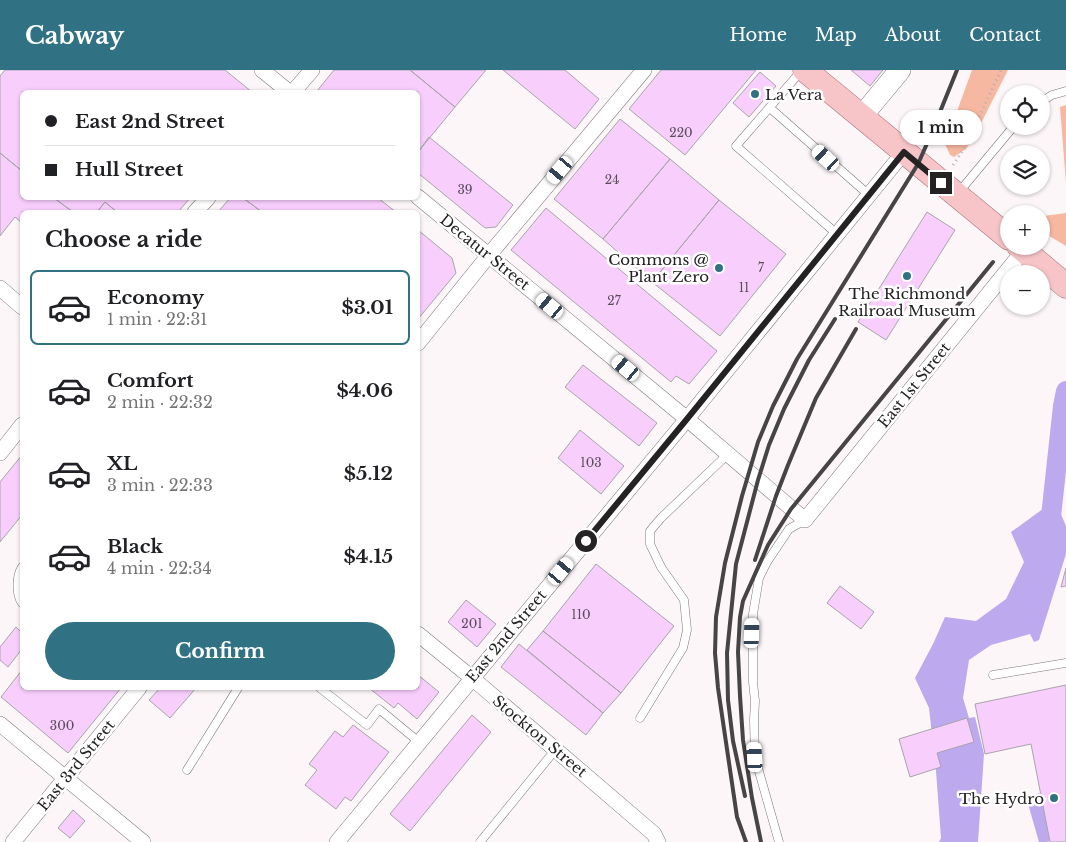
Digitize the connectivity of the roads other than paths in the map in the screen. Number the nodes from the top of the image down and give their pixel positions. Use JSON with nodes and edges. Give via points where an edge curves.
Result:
{"nodes":[{"id":1,"x":262,"y":70,"type":"edge"},
{"id":2,"x":312,"y":70,"type":"edge"},
{"id":3,"x":644,"y":70,"type":"edge"},
{"id":4,"x":804,"y":70,"type":"edge"},
{"id":5,"x":900,"y":70,"type":"edge"},
{"id":6,"x":288,"y":90,"type":"edge"},
{"id":7,"x":293,"y":90,"type":"edge"},
{"id":8,"x":1064,"y":92,"type":"edge"},
{"id":9,"x":1050,"y":96,"type":"edge"},
{"id":10,"x":770,"y":108,"type":"junction"},
{"id":11,"x":862,"y":116,"type":"junction"},
{"id":12,"x":1006,"y":135,"type":"edge"},
{"id":13,"x":904,"y":152,"type":"junction"},
{"id":14,"x":869,"y":195,"type":"junction"},
{"id":15,"x":956,"y":195,"type":"junction"},
{"id":16,"x":420,"y":199,"type":"edge"},
{"id":17,"x":206,"y":200,"type":"edge"},
{"id":18,"x":197,"y":210,"type":"edge"},
{"id":19,"x":1000,"y":231,"type":"edge"},
{"id":20,"x":837,"y":234,"type":"junction"},
{"id":21,"x":489,"y":255,"type":"junction"},
{"id":22,"x":1009,"y":255,"type":"edge"},
{"id":23,"x":1029,"y":255,"type":"edge"},
{"id":24,"x":1061,"y":282,"type":"edge"},
{"id":25,"x":0,"y":288,"type":"edge"},
{"id":26,"x":20,"y":305,"type":"edge"},
{"id":27,"x":420,"y":341,"type":"edge"},
{"id":28,"x":687,"y":419,"type":"junction"},
{"id":29,"x":20,"y":428,"type":"edge"},
{"id":30,"x":0,"y":453,"type":"edge"},
{"id":31,"x":728,"y":454,"type":"junction"},
{"id":32,"x":805,"y":520,"type":"junction"},
{"id":33,"x":20,"y":570,"type":"edge"},
{"id":34,"x":20,"y":600,"type":"edge"},
{"id":35,"x":420,"y":636,"type":"edge"},
{"id":36,"x":1066,"y":663,"type":"edge"},
{"id":37,"x":993,"y":675,"type":"dead end"},
{"id":38,"x":472,"y":678,"type":"junction"},
{"id":39,"x":137,"y":690,"type":"edge"},
{"id":40,"x":237,"y":690,"type":"edge"},
{"id":41,"x":323,"y":690,"type":"edge"},
{"id":42,"x":640,"y":718,"type":"dead end"},
{"id":43,"x":0,"y":724,"type":"edge"},
{"id":44,"x":419,"y":742,"type":"junction"},
{"id":45,"x":556,"y":750,"type":"junction"},
{"id":46,"x":187,"y":770,"type":"dead end"},
{"id":47,"x":66,"y":779,"type":"junction"},
{"id":48,"x":13,"y":842,"type":"edge"},
{"id":49,"x":143,"y":842,"type":"edge"},
{"id":50,"x":337,"y":842,"type":"edge"},
{"id":51,"x":480,"y":842,"type":"edge"},
{"id":52,"x":658,"y":842,"type":"edge"},
{"id":53,"x":779,"y":842,"type":"edge"}],
"edges":[{"from":1,"to":6,"type":"street"},
{"from":2,"to":7,"type":"street"},
{"from":3,"to":21,"type":"street"},
{"from":4,"to":10,"type":"lane"},
{"from":4,"to":11,"type":"main road"},
{"from":5,"to":11,"type":"street"},
{"from":8,"to":9,"type":"lane"},
{"from":10,"to":14,"type":"lane"},
{"from":10,"to":20,"type":"lane","via":[[736,146]]},
{"from":11,"to":13,"type":"main road"},
{"from":12,"to":15,"type":"lane"},
{"from":13,"to":14,"type":"street","name":"East 2nd Street"},
{"from":13,"to":15,"type":"main road"},
{"from":14,"to":20,"type":"street","name":"East 2nd Street"},
{"from":15,"to":19,"type":"main road"},
{"from":16,"to":21,"type":"street","name":"Decatur Street"},
{"from":17,"to":18,"type":"street"},
{"from":20,"to":28,"type":"street","name":"East 2nd Street"},
{"from":21,"to":27,"type":"street"},
{"from":21,"to":28,"type":"street","name":"Decatur Street"},
{"from":22,"to":32,"type":"street","name":"East 1st Street"},
{"from":23,"to":24,"type":"main road"},
{"from":25,"to":26,"type":"street"},
{"from":28,"to":31,"type":"street","name":"Decatur Street"},
{"from":28,"to":38,"type":"street","name":"East 2nd Street"},
{"from":29,"to":30,"type":"street"},
{"from":31,"to":32,"type":"street","name":"Decatur Street"},
{"from":31,"to":42,"type":"lane","via":[[650,531],[650,544],[661,567],[684,600],[687,630],[683,648]]},
{"from":32,"to":53,"type":"lane","via":[[788,529],[759,578],[753,614],[755,757]]},
{"from":33,"to":34,"type":"lane"},
{"from":35,"to":38,"type":"street","name":"Stockton Street"},
{"from":36,"to":37,"type":"lane"},
{"from":38,"to":44,"type":"street","name":"East 2nd Street"},
{"from":38,"to":45,"type":"street","name":"Stockton Street"},
{"from":39,"to":47,"type":"street","name":"East 3rd Street"},
{"from":40,"to":46,"type":"lane"},
{"from":41,"to":44,"type":"lane","via":[[367,725],[379,709]]},
{"from":43,"to":47,"type":"street"},
{"from":44,"to":50,"type":"street","name":"East 2nd Street"},
{"from":45,"to":51,"type":"lane"},
{"from":45,"to":52,"type":"street","name":"Stockton Street","via":[[654,834]]},
{"from":47,"to":48,"type":"street","name":"East 3rd Street"},
{"from":47,"to":49,"type":"street"}]}
